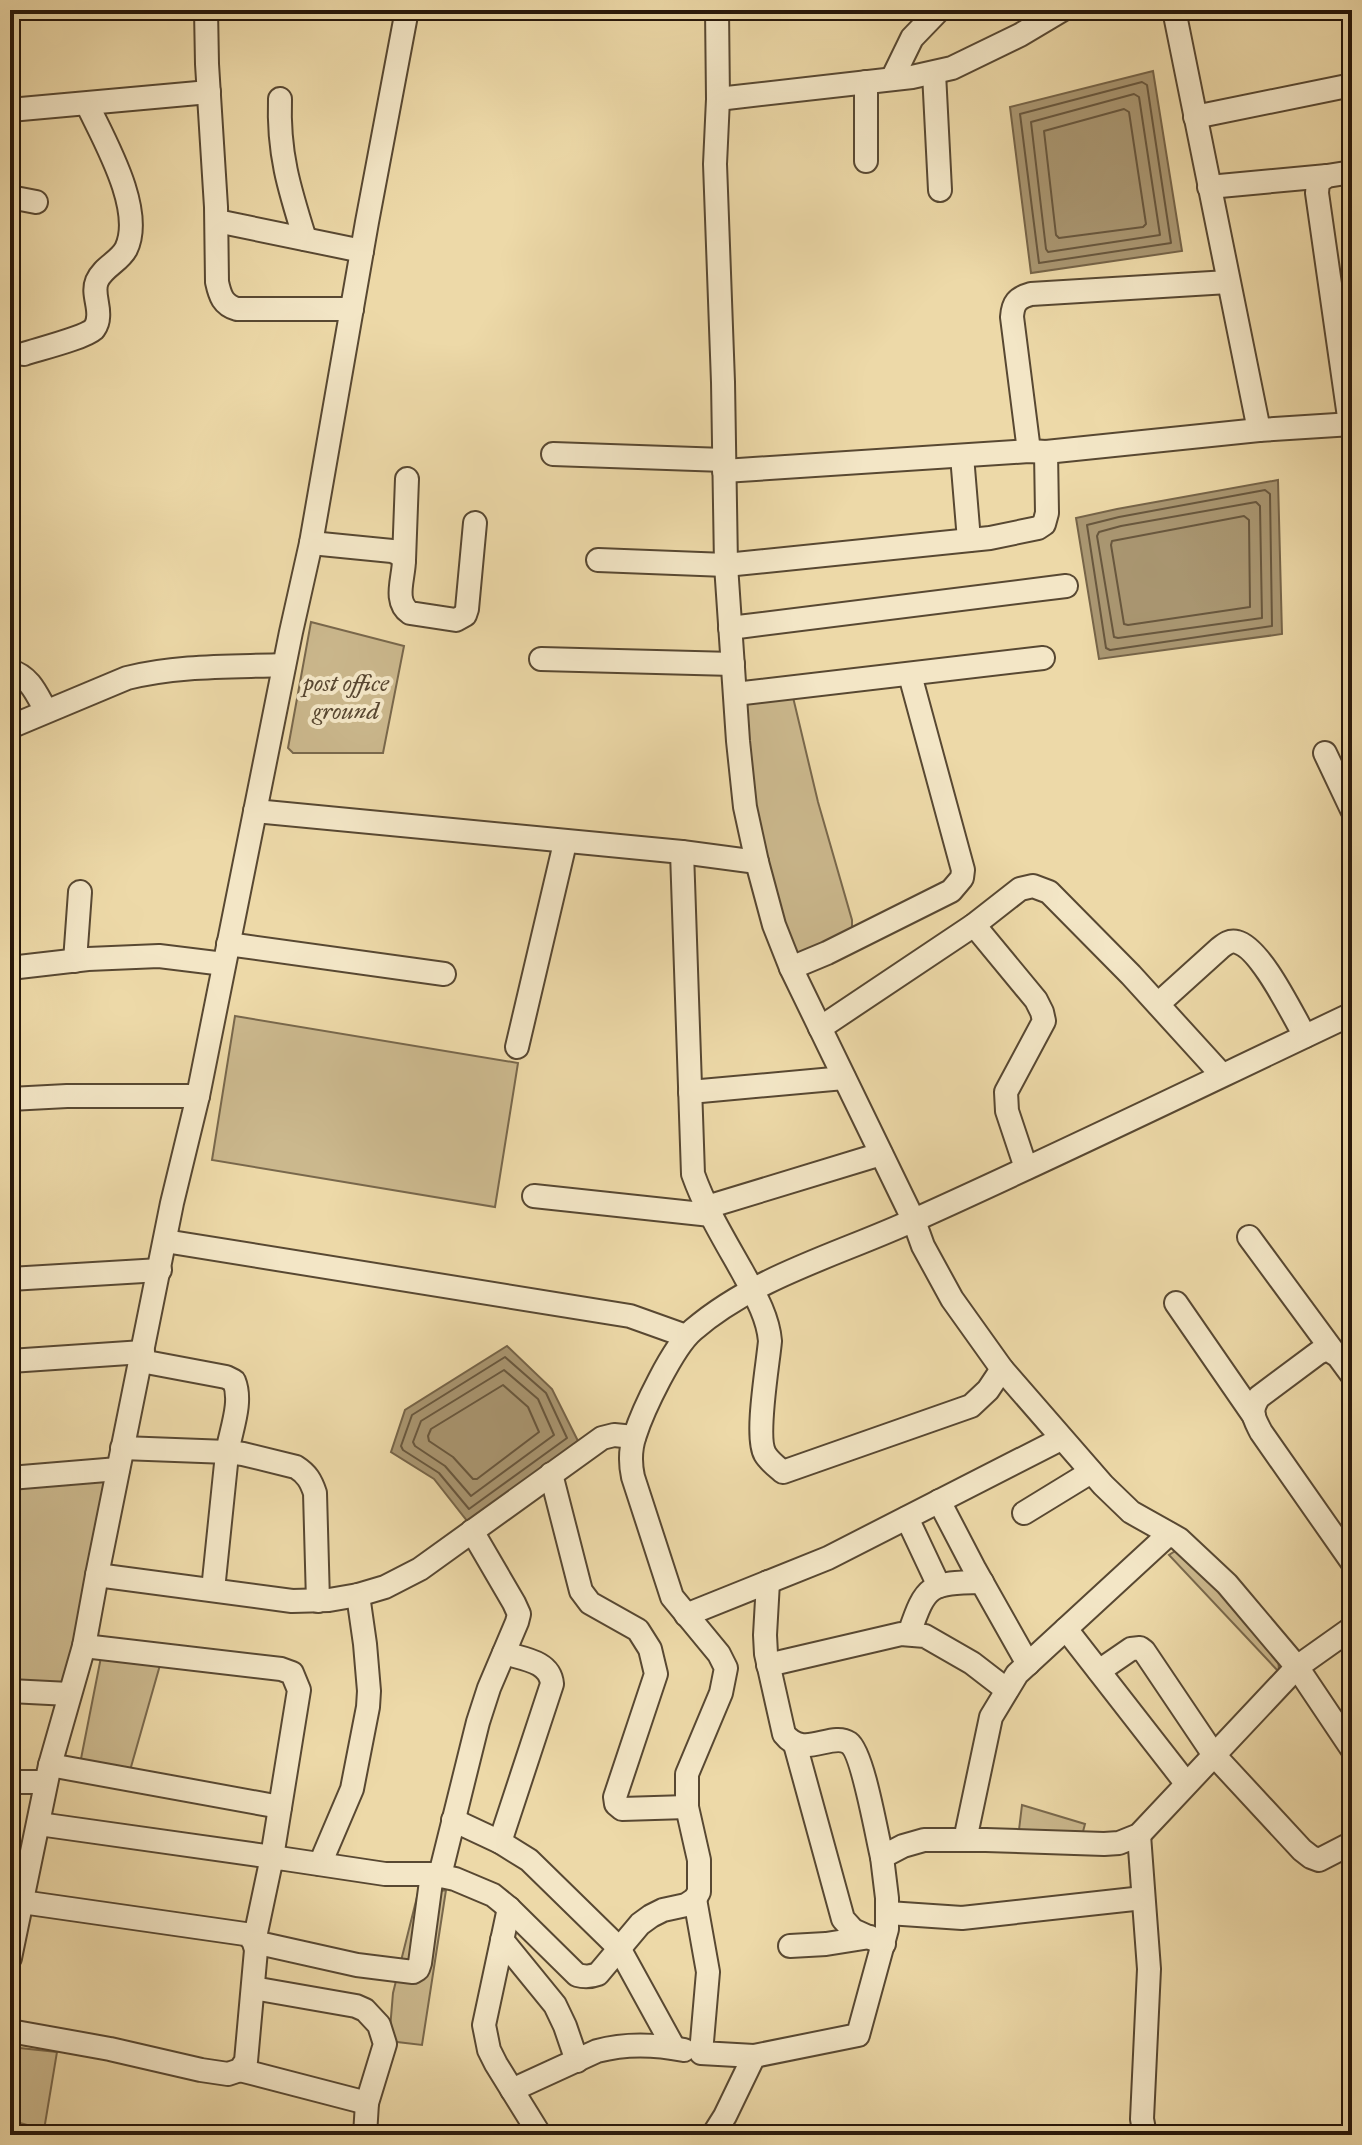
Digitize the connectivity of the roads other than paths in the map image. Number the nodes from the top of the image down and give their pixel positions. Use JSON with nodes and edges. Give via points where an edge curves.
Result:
{"nodes":[{"id":1,"x":206,"y":10,"type":"edge"},
{"id":2,"x":407,"y":10,"type":"edge"},
{"id":3,"x":717,"y":10,"type":"edge"},
{"id":4,"x":939,"y":10,"type":"edge"},
{"id":5,"x":1062,"y":10,"type":"edge"},
{"id":6,"x":1176,"y":11,"type":"edge"},
{"id":7,"x":934,"y":73,"type":"junction"},
{"id":8,"x":892,"y":79,"type":"junction"},
{"id":9,"x":866,"y":82,"type":"junction"},
{"id":10,"x":1352,"y":85,"type":"edge"},
{"id":11,"x":209,"y":92,"type":"junction"},
{"id":12,"x":280,"y":99,"type":"dead end"},
{"id":13,"x":718,"y":99,"type":"junction"},
{"id":14,"x":87,"y":104,"type":"junction"},
{"id":15,"x":10,"y":110,"type":"edge"},
{"id":16,"x":1195,"y":117,"type":"junction"},
{"id":17,"x":866,"y":161,"type":"dead end"},
{"id":18,"x":1352,"y":172,"type":"edge"},
{"id":19,"x":1327,"y":176,"type":"junction"},
{"id":20,"x":1209,"y":187,"type":"junction"},
{"id":21,"x":940,"y":190,"type":"dead end"},
{"id":22,"x":10,"y":197,"type":"edge"},
{"id":23,"x":36,"y":202,"type":"dead end"},
{"id":24,"x":217,"y":221,"type":"junction"},
{"id":25,"x":305,"y":239,"type":"junction"},
{"id":26,"x":362,"y":251,"type":"junction"},
{"id":27,"x":1228,"y":282,"type":"junction"},
{"id":28,"x":352,"y":309,"type":"junction"},
{"id":29,"x":24,"y":354,"type":"dead end"},
{"id":30,"x":1351,"y":424,"type":"edge"},
{"id":31,"x":1259,"y":430,"type":"junction"},
{"id":32,"x":1037,"y":452,"type":"junction"},
{"id":33,"x":553,"y":454,"type":"dead end"},
{"id":34,"x":962,"y":456,"type":"junction"},
{"id":35,"x":724,"y":465,"type":"junction"},
{"id":36,"x":407,"y":479,"type":"dead end"},
{"id":37,"x":475,"y":523,"type":"dead end"},
{"id":38,"x":969,"y":540,"type":"junction"},
{"id":39,"x":311,"y":543,"type":"junction"},
{"id":40,"x":404,"y":560,"type":"junction"},
{"id":41,"x":598,"y":560,"type":"dead end"},
{"id":42,"x":726,"y":565,"type":"junction"},
{"id":43,"x":1066,"y":586,"type":"dead end"},
{"id":44,"x":730,"y":628,"type":"junction"},
{"id":45,"x":1043,"y":658,"type":"dead end"},
{"id":46,"x":541,"y":659,"type":"dead end"},
{"id":47,"x":733,"y":664,"type":"junction"},
{"id":48,"x":284,"y":665,"type":"junction"},
{"id":49,"x":10,"y":671,"type":"edge"},
{"id":50,"x":910,"y":675,"type":"junction"},
{"id":51,"x":735,"y":694,"type":"junction"},
{"id":52,"x":46,"y":711,"type":"junction"},
{"id":53,"x":10,"y":727,"type":"edge"},
{"id":54,"x":1325,"y":753,"type":"dead end"},
{"id":55,"x":1352,"y":810,"type":"edge"},
{"id":56,"x":255,"y":811,"type":"junction"},
{"id":57,"x":565,"y":843,"type":"junction"},
{"id":58,"x":682,"y":852,"type":"junction"},
{"id":59,"x":757,"y":862,"type":"junction"},
{"id":60,"x":80,"y":892,"type":"dead end"},
{"id":61,"x":974,"y":925,"type":"junction"},
{"id":62,"x":226,"y":954,"type":"junction"},
{"id":63,"x":75,"y":961,"type":"junction"},
{"id":64,"x":10,"y":968,"type":"edge"},
{"id":65,"x":791,"y":968,"type":"junction"},
{"id":66,"x":444,"y":974,"type":"dead end"},
{"id":67,"x":1158,"y":1004,"type":"junction"},
{"id":68,"x":1352,"y":1014,"type":"edge"},
{"id":69,"x":820,"y":1028,"type":"junction"},
{"id":70,"x":1305,"y":1036,"type":"junction"},
{"id":71,"x":517,"y":1047,"type":"dead end"},
{"id":72,"x":1222,"y":1075,"type":"junction"},
{"id":73,"x":844,"y":1078,"type":"junction"},
{"id":74,"x":690,"y":1092,"type":"junction"},
{"id":75,"x":198,"y":1096,"type":"junction"},
{"id":76,"x":10,"y":1099,"type":"edge"},
{"id":77,"x":881,"y":1154,"type":"junction"},
{"id":78,"x":1026,"y":1168,"type":"junction"},
{"id":79,"x":534,"y":1196,"type":"dead end"},
{"id":80,"x":709,"y":1211,"type":"junction"},
{"id":81,"x":914,"y":1221,"type":"junction"},
{"id":82,"x":1249,"y":1237,"type":"dead end"},
{"id":83,"x":165,"y":1241,"type":"junction"},
{"id":84,"x":160,"y":1270,"type":"junction"},
{"id":85,"x":10,"y":1279,"type":"edge"},
{"id":86,"x":752,"y":1289,"type":"junction"},
{"id":87,"x":1176,"y":1303,"type":"dead end"},
{"id":88,"x":686,"y":1336,"type":"junction"},
{"id":89,"x":1333,"y":1351,"type":"junction"},
{"id":90,"x":142,"y":1357,"type":"junction"},
{"id":91,"x":10,"y":1361,"type":"edge"},
{"id":92,"x":1002,"y":1369,"type":"junction"},
{"id":93,"x":1352,"y":1375,"type":"edge"},
{"id":94,"x":1254,"y":1416,"type":"junction"},
{"id":95,"x":634,"y":1437,"type":"junction"},
{"id":96,"x":1061,"y":1439,"type":"junction"},
{"id":97,"x":228,"y":1452,"type":"junction"},
{"id":98,"x":120,"y":1459,"type":"junction"},
{"id":99,"x":1091,"y":1472,"type":"junction"},
{"id":100,"x":551,"y":1474,"type":"junction"},
{"id":101,"x":10,"y":1478,"type":"edge"},
{"id":102,"x":939,"y":1501,"type":"junction"},
{"id":103,"x":1024,"y":1513,"type":"dead end"},
{"id":104,"x":907,"y":1518,"type":"junction"},
{"id":105,"x":472,"y":1531,"type":"junction"},
{"id":106,"x":1169,"y":1534,"type":"junction"},
{"id":107,"x":1352,"y":1562,"type":"edge"},
{"id":108,"x":97,"y":1575,"type":"junction"},
{"id":109,"x":768,"y":1582,"type":"junction"},
{"id":110,"x":982,"y":1582,"type":"junction"},
{"id":111,"x":939,"y":1586,"type":"junction"},
{"id":112,"x":213,"y":1590,"type":"junction"},
{"id":113,"x":358,"y":1595,"type":"junction"},
{"id":114,"x":318,"y":1601,"type":"junction"},
{"id":115,"x":686,"y":1615,"type":"junction"},
{"id":116,"x":1352,"y":1628,"type":"edge"},
{"id":117,"x":1066,"y":1629,"type":"junction"},
{"id":118,"x":909,"y":1634,"type":"junction"},
{"id":119,"x":84,"y":1646,"type":"junction"},
{"id":120,"x":504,"y":1653,"type":"junction"},
{"id":121,"x":1028,"y":1664,"type":"junction"},
{"id":122,"x":768,"y":1665,"type":"junction"},
{"id":123,"x":1297,"y":1667,"type":"junction"},
{"id":124,"x":1099,"y":1671,"type":"junction"},
{"id":125,"x":1007,"y":1690,"type":"junction"},
{"id":126,"x":10,"y":1691,"type":"edge"},
{"id":127,"x":69,"y":1694,"type":"junction"},
{"id":128,"x":795,"y":1744,"type":"junction"},
{"id":129,"x":1352,"y":1749,"type":"edge"},
{"id":130,"x":1214,"y":1755,"type":"junction"},
{"id":131,"x":48,"y":1774,"type":"junction"},
{"id":132,"x":10,"y":1782,"type":"edge"},
{"id":133,"x":1186,"y":1783,"type":"junction"},
{"id":134,"x":280,"y":1807,"type":"junction"},
{"id":135,"x":687,"y":1807,"type":"junction"},
{"id":136,"x":453,"y":1820,"type":"junction"},
{"id":137,"x":39,"y":1824,"type":"junction"},
{"id":138,"x":1139,"y":1835,"type":"junction"},
{"id":139,"x":965,"y":1840,"type":"junction"},
{"id":140,"x":500,"y":1842,"type":"junction"},
{"id":141,"x":1352,"y":1843,"type":"edge"},
{"id":142,"x":272,"y":1857,"type":"junction"},
{"id":143,"x":882,"y":1857,"type":"junction"},
{"id":144,"x":320,"y":1864,"type":"junction"},
{"id":145,"x":436,"y":1875,"type":"junction"},
{"id":146,"x":1143,"y":1898,"type":"junction"},
{"id":147,"x":695,"y":1899,"type":"junction"},
{"id":148,"x":509,"y":1908,"type":"junction"},
{"id":149,"x":888,"y":1913,"type":"junction"},
{"id":150,"x":17,"y":1914,"type":"edge"},
{"id":151,"x":502,"y":1940,"type":"junction"},
{"id":152,"x":877,"y":1940,"type":"junction"},
{"id":153,"x":254,"y":1942,"type":"junction"},
{"id":154,"x":790,"y":1946,"type":"dead end"},
{"id":155,"x":619,"y":1948,"type":"junction"},
{"id":156,"x":10,"y":1958,"type":"edge"},
{"id":157,"x":253,"y":1988,"type":"junction"},
{"id":158,"x":10,"y":2031,"type":"edge"},
{"id":159,"x":674,"y":2048,"type":"junction"},
{"id":160,"x":701,"y":2053,"type":"junction"},
{"id":161,"x":754,"y":2056,"type":"junction"},
{"id":162,"x":577,"y":2061,"type":"junction"},
{"id":163,"x":240,"y":2070,"type":"junction"},
{"id":164,"x":512,"y":2090,"type":"junction"},
{"id":165,"x":367,"y":2103,"type":"junction"},
{"id":166,"x":1143,"y":2134,"type":"edge"},
{"id":167,"x":365,"y":2135,"type":"edge"},
{"id":168,"x":540,"y":2135,"type":"edge"},
{"id":169,"x":713,"y":2135,"type":"edge"}],
"edges":[{"from":1,"to":11,"type":"street"},
{"from":2,"to":26,"type":"street"},
{"from":3,"to":13,"type":"street"},
{"from":4,"to":8,"type":"street","via":[[912,38]]},
{"from":5,"to":7,"type":"street"},
{"from":6,"to":16,"type":"street"},
{"from":7,"to":8,"type":"street"},
{"from":7,"to":21,"type":"street"},
{"from":8,"to":9,"type":"street"},
{"from":9,"to":13,"type":"street"},
{"from":9,"to":17,"type":"street"},
{"from":10,"to":16,"type":"street"},
{"from":11,"to":14,"type":"street"},
{"from":11,"to":24,"type":"street"},
{"from":12,"to":25,"type":"street","via":[[281,155]]},
{"from":13,"to":35,"type":"street","via":[[715,164]]},
{"from":14,"to":15,"type":"street"},
{"from":14,"to":29,"type":"street","via":[[129,200],[130,235],[126,249],[95,285],[99,313],[94,328]]},
{"from":16,"to":20,"type":"street"},
{"from":18,"to":19,"type":"street"},
{"from":19,"to":20,"type":"street"},
{"from":19,"to":30,"type":"street","via":[[1318,182],[1317,193]]},
{"from":20,"to":27,"type":"street"},
{"from":22,"to":23,"type":"street"},
{"from":24,"to":25,"type":"street"},
{"from":24,"to":28,"type":"street","via":[[217,282],[229,307]]},
{"from":25,"to":26,"type":"street"},
{"from":26,"to":28,"type":"street"},
{"from":27,"to":31,"type":"street"},
{"from":27,"to":32,"type":"street","via":[[1020,297],[1012,317]]},
{"from":28,"to":39,"type":"street"},
{"from":30,"to":31,"type":"street"},
{"from":31,"to":32,"type":"street"},
{"from":32,"to":34,"type":"street"},
{"from":32,"to":38,"type":"street","via":[[1047,513],[1044,524]]},
{"from":33,"to":35,"type":"street"},
{"from":34,"to":35,"type":"street"},
{"from":34,"to":38,"type":"street"},
{"from":35,"to":42,"type":"street"},
{"from":36,"to":40,"type":"street"},
{"from":37,"to":40,"type":"street","via":[[462,618],[405,610]]},
{"from":38,"to":42,"type":"street"},
{"from":39,"to":40,"type":"street","via":[[392,551]]},
{"from":39,"to":48,"type":"street"},
{"from":41,"to":42,"type":"street"},
{"from":42,"to":44,"type":"street"},
{"from":43,"to":44,"type":"street"},
{"from":44,"to":47,"type":"street"},
{"from":45,"to":50,"type":"street"},
{"from":46,"to":47,"type":"street"},
{"from":47,"to":51,"type":"street"},
{"from":48,"to":52,"type":"street","via":[[146,673]]},
{"from":48,"to":56,"type":"street"},
{"from":49,"to":52,"type":"street","via":[[32,685]]},
{"from":50,"to":51,"type":"street"},
{"from":50,"to":65,"type":"street","via":[[962,878],[951,891]]},
{"from":51,"to":59,"type":"street","via":[[745,807]]},
{"from":52,"to":53,"type":"street"},
{"from":54,"to":55,"type":"street"},
{"from":56,"to":57,"type":"street"},
{"from":56,"to":62,"type":"street"},
{"from":57,"to":58,"type":"street"},
{"from":57,"to":71,"type":"street"},
{"from":58,"to":59,"type":"street"},
{"from":58,"to":74,"type":"street"},
{"from":59,"to":65,"type":"street"},
{"from":60,"to":63,"type":"street"},
{"from":61,"to":67,"type":"street","via":[[1020,889],[1043,888]]},
{"from":61,"to":69,"type":"street"},
{"from":61,"to":78,"type":"street","via":[[1036,1000],[1044,1021],[1006,1092]]},
{"from":62,"to":63,"type":"street"},
{"from":62,"to":66,"type":"street"},
{"from":62,"to":75,"type":"street"},
{"from":63,"to":64,"type":"street"},
{"from":65,"to":69,"type":"street"},
{"from":67,"to":70,"type":"street","via":[[1229,941],[1238,942],[1260,959]]},
{"from":67,"to":72,"type":"street"},
{"from":68,"to":70,"type":"street"},
{"from":69,"to":73,"type":"street"},
{"from":70,"to":72,"type":"street"},
{"from":72,"to":78,"type":"street"},
{"from":73,"to":74,"type":"street"},
{"from":73,"to":77,"type":"street"},
{"from":74,"to":80,"type":"street","via":[[693,1174]]},
{"from":75,"to":76,"type":"street"},
{"from":75,"to":83,"type":"street"},
{"from":77,"to":80,"type":"street"},
{"from":77,"to":81,"type":"street"},
{"from":78,"to":81,"type":"street"},
{"from":79,"to":80,"type":"street"},
{"from":80,"to":86,"type":"street"},
{"from":81,"to":86,"type":"street"},
{"from":81,"to":92,"type":"street","via":[[952,1299]]},
{"from":82,"to":89,"type":"street"},
{"from":83,"to":84,"type":"street"},
{"from":83,"to":88,"type":"street","via":[[630,1316]]},
{"from":84,"to":85,"type":"street"},
{"from":84,"to":90,"type":"street"},
{"from":86,"to":88,"type":"street"},
{"from":86,"to":92,"type":"street","via":[[770,1341],[761,1443],[765,1455],[783,1472],[971,1406]]},
{"from":87,"to":94,"type":"street"},
{"from":88,"to":95,"type":"street"},
{"from":89,"to":93,"type":"street"},
{"from":89,"to":94,"type":"street","via":[[1318,1353],[1259,1397]]},
{"from":90,"to":91,"type":"street"},
{"from":90,"to":97,"type":"street","via":[[234,1381],[237,1397]]},
{"from":90,"to":98,"type":"street"},
{"from":92,"to":96,"type":"street"},
{"from":94,"to":107,"type":"street"},
{"from":95,"to":100,"type":"street","via":[[602,1438]]},
{"from":95,"to":115,"type":"street","via":[[633,1477],[666,1582]]},
{"from":96,"to":99,"type":"street"},
{"from":96,"to":102,"type":"street"},
{"from":97,"to":98,"type":"street"},
{"from":97,"to":112,"type":"street"},
{"from":97,"to":114,"type":"street","via":[[296,1467],[308,1476],[315,1493]]},
{"from":98,"to":101,"type":"street"},
{"from":98,"to":108,"type":"street"},
{"from":99,"to":103,"type":"street"},
{"from":99,"to":106,"type":"street","via":[[1131,1512]]},
{"from":100,"to":105,"type":"street"},
{"from":100,"to":135,"type":"street","via":[[581,1591],[590,1603],[638,1630],[656,1674],[616,1804],[622,1809]]},
{"from":102,"to":104,"type":"street"},
{"from":102,"to":110,"type":"street"},
{"from":104,"to":109,"type":"street"},
{"from":104,"to":111,"type":"street"},
{"from":105,"to":113,"type":"street","via":[[420,1569]]},
{"from":105,"to":120,"type":"street","via":[[519,1614]]},
{"from":106,"to":117,"type":"street"},
{"from":106,"to":123,"type":"street","via":[[1227,1584]]},
{"from":108,"to":112,"type":"street"},
{"from":108,"to":119,"type":"street"},
{"from":109,"to":115,"type":"street"},
{"from":109,"to":122,"type":"street"},
{"from":110,"to":111,"type":"street"},
{"from":110,"to":121,"type":"street"},
{"from":111,"to":118,"type":"street","via":[[923,1597]]},
{"from":112,"to":114,"type":"street"},
{"from":113,"to":114,"type":"street"},
{"from":113,"to":144,"type":"street","via":[[368,1707],[352,1789]]},
{"from":115,"to":135,"type":"street","via":[[726,1668],[687,1774]]},
{"from":116,"to":123,"type":"street"},
{"from":117,"to":121,"type":"street"},
{"from":117,"to":124,"type":"street"},
{"from":118,"to":122,"type":"street"},
{"from":118,"to":125,"type":"street","via":[[946,1647]]},
{"from":119,"to":127,"type":"street"},
{"from":119,"to":134,"type":"street","via":[[292,1673],[299,1690]]},
{"from":120,"to":136,"type":"street","via":[[482,1710]]},
{"from":120,"to":140,"type":"street","via":[[548,1669],[552,1684]]},
{"from":121,"to":125,"type":"street"},
{"from":122,"to":128,"type":"street","via":[[784,1734]]},
{"from":123,"to":129,"type":"street"},
{"from":123,"to":130,"type":"street"},
{"from":124,"to":130,"type":"street","via":[[1140,1648]]},
{"from":124,"to":133,"type":"street"},
{"from":125,"to":139,"type":"street","via":[[991,1717]]},
{"from":126,"to":127,"type":"street"},
{"from":127,"to":131,"type":"street"},
{"from":128,"to":143,"type":"street","via":[[850,1743],[859,1758]]},
{"from":128,"to":152,"type":"street","via":[[840,1913],[853,1930]]},
{"from":130,"to":133,"type":"street"},
{"from":130,"to":141,"type":"street","via":[[1311,1857],[1319,1860]]},
{"from":131,"to":132,"type":"street"},
{"from":131,"to":134,"type":"street"},
{"from":131,"to":137,"type":"street"},
{"from":133,"to":138,"type":"street"},
{"from":134,"to":142,"type":"street"},
{"from":135,"to":147,"type":"street","via":[[699,1860]]},
{"from":136,"to":140,"type":"street"},
{"from":136,"to":145,"type":"street"},
{"from":137,"to":142,"type":"street"},
{"from":137,"to":150,"type":"street"},
{"from":138,"to":139,"type":"street","via":[[1104,1844]]},
{"from":138,"to":146,"type":"street"},
{"from":139,"to":143,"type":"street","via":[[924,1840]]},
{"from":140,"to":155,"type":"street","via":[[537,1867]]},
{"from":142,"to":144,"type":"street"},
{"from":142,"to":153,"type":"street"},
{"from":143,"to":149,"type":"street"},
{"from":144,"to":145,"type":"street"},
{"from":145,"to":148,"type":"street","via":[[493,1895]]},
{"from":145,"to":153,"type":"street","via":[[420,1963],[413,1972]]},
{"from":146,"to":149,"type":"street","via":[[962,1918]]},
{"from":146,"to":166,"type":"street","via":[[1149,1969]]},
{"from":147,"to":155,"type":"street","via":[[651,1916]]},
{"from":147,"to":160,"type":"street","via":[[708,1972]]},
{"from":148,"to":151,"type":"street"},
{"from":148,"to":155,"type":"street","via":[[577,1975],[598,1974]]},
{"from":149,"to":152,"type":"street","via":[[887,1929]]},
{"from":150,"to":153,"type":"street","via":[[245,1934]]},
{"from":150,"to":156,"type":"street"},
{"from":151,"to":162,"type":"street","via":[[555,2005]]},
{"from":151,"to":164,"type":"street","via":[[484,2025],[489,2050]]},
{"from":152,"to":154,"type":"street"},
{"from":152,"to":161,"type":"street","via":[[858,2035]]},
{"from":153,"to":157,"type":"street"},
{"from":155,"to":159,"type":"street"},
{"from":157,"to":163,"type":"street","via":[[249,2045]]},
{"from":157,"to":165,"type":"street","via":[[356,2006],[372,2016],[385,2044]]},
{"from":158,"to":163,"type":"street","via":[[201,2070]]},
{"from":159,"to":160,"type":"street"},
{"from":159,"to":162,"type":"street","via":[[619,2047]]},
{"from":160,"to":161,"type":"street"},
{"from":161,"to":169,"type":"street"},
{"from":162,"to":164,"type":"street"},
{"from":163,"to":165,"type":"street"},
{"from":164,"to":168,"type":"street"},
{"from":165,"to":167,"type":"street"}]}
